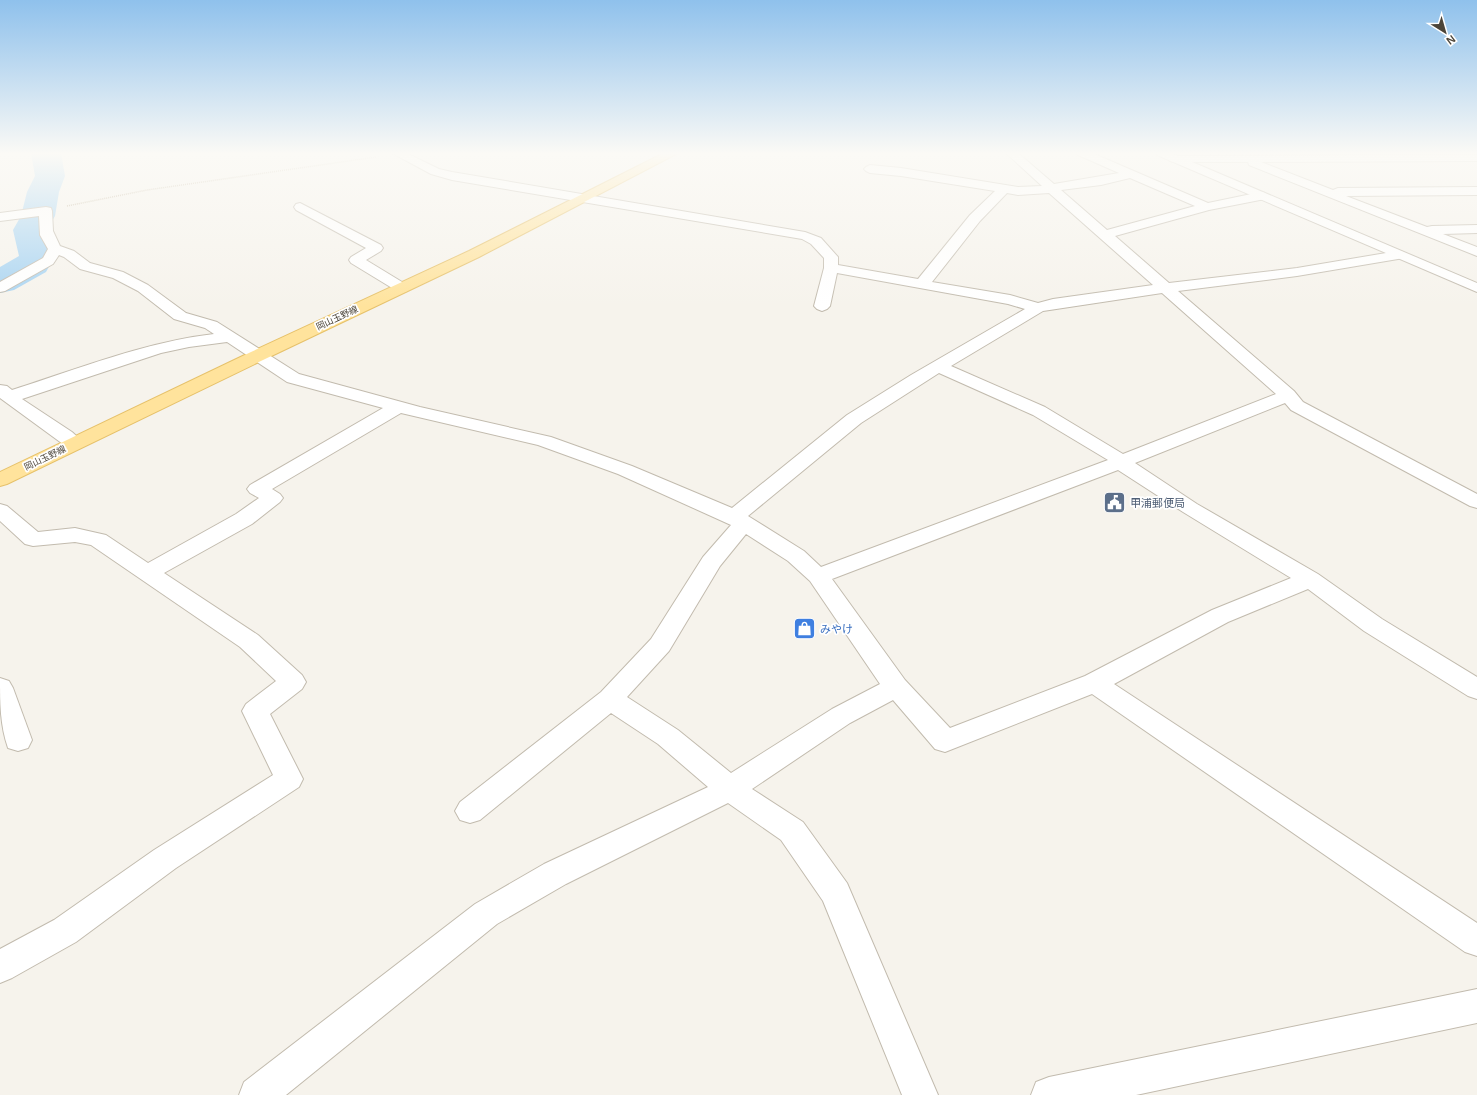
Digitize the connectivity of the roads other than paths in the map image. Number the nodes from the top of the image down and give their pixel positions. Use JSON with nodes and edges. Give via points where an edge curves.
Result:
{"nodes":[{"id":1,"x":574,"y":204,"type":"edge"},
{"id":2,"x":614,"y":204,"type":"edge"},
{"id":3,"x":989,"y":204,"type":"edge"},
{"id":4,"x":1069,"y":204,"type":"edge"},
{"id":5,"x":1200,"y":204,"type":"edge"},
{"id":6,"x":1221,"y":204,"type":"edge"},
{"id":7,"x":1280,"y":204,"type":"edge"},
{"id":8,"x":1357,"y":204,"type":"edge"},
{"id":9,"x":300,"y":207,"type":"dead end"},
{"id":10,"x":1207,"y":207,"type":"junction"},
{"id":11,"x":0,"y":217,"type":"edge"},
{"id":12,"x":1477,"y":229,"type":"edge"},
{"id":13,"x":1422,"y":230,"type":"junction"},
{"id":14,"x":1104,"y":235,"type":"junction"},
{"id":15,"x":55,"y":249,"type":"junction"},
{"id":16,"x":1477,"y":252,"type":"edge"},
{"id":17,"x":1398,"y":255,"type":"junction"},
{"id":18,"x":831,"y":268,"type":"junction"},
{"id":19,"x":922,"y":284,"type":"junction"},
{"id":20,"x":0,"y":288,"type":"edge"},
{"id":21,"x":402,"y":288,"type":"junction"},
{"id":22,"x":1163,"y":288,"type":"junction"},
{"id":23,"x":1477,"y":288,"type":"edge"},
{"id":24,"x":822,"y":306,"type":"dead end"},
{"id":25,"x":1038,"y":308,"type":"junction"},
{"id":26,"x":230,"y":337,"type":"junction"},
{"id":27,"x":258,"y":356,"type":"junction"},
{"id":28,"x":939,"y":367,"type":"junction"},
{"id":29,"x":4,"y":393,"type":"edge"},
{"id":30,"x":1288,"y":396,"type":"junction"},
{"id":31,"x":398,"y":407,"type":"junction"},
{"id":32,"x":74,"y":443,"type":"junction"},
{"id":33,"x":1120,"y":462,"type":"junction"},
{"id":34,"x":0,"y":480,"type":"edge"},
{"id":35,"x":1477,"y":502,"type":"edge"},
{"id":36,"x":0,"y":510,"type":"edge"},
{"id":37,"x":739,"y":520,"type":"junction"},
{"id":38,"x":147,"y":573,"type":"junction"},
{"id":39,"x":818,"y":576,"type":"junction"},
{"id":40,"x":1310,"y":579,"type":"junction"},
{"id":41,"x":1094,"y":683,"type":"junction"},
{"id":42,"x":896,"y":687,"type":"junction"},
{"id":43,"x":0,"y":688,"type":"edge"},
{"id":44,"x":1477,"y":688,"type":"edge"},
{"id":45,"x":610,"y":699,"type":"junction"},
{"id":46,"x":18,"y":740,"type":"dead end"},
{"id":47,"x":730,"y":789,"type":"junction"},
{"id":48,"x":470,"y":811,"type":"dead end"},
{"id":49,"x":1477,"y":941,"type":"edge"},
{"id":50,"x":0,"y":967,"type":"edge"},
{"id":51,"x":1477,"y":1006,"type":"edge"},
{"id":52,"x":257,"y":1095,"type":"edge"},
{"id":53,"x":920,"y":1095,"type":"edge"},
{"id":54,"x":1050,"y":1095,"type":"edge"}],
"edges":[{"from":1,"to":21,"type":"main road","name":"岡山玉野線"},
{"from":2,"to":18,"type":"street","via":[[805,236],[816,241],[831,257]]},
{"from":3,"to":19,"type":"street"},
{"from":4,"to":14,"type":"street"},
{"from":5,"to":10,"type":"street"},
{"from":6,"to":10,"type":"street"},
{"from":7,"to":17,"type":"street"},
{"from":8,"to":13,"type":"street"},
{"from":9,"to":21,"type":"street","via":[[376,248],[356,260]]},
{"from":10,"to":14,"type":"street"},
{"from":11,"to":15,"type":"street","via":[[46,211],[45,230],[48,240]]},
{"from":12,"to":13,"type":"street"},
{"from":13,"to":16,"type":"street"},
{"from":14,"to":22,"type":"street"},
{"from":15,"to":20,"type":"street","via":[[48,261]]},
{"from":15,"to":26,"type":"street","via":[[69,254],[85,266],[118,275],[143,288],[180,316],[211,325]]},
{"from":17,"to":22,"type":"street","via":[[1297,272]]},
{"from":17,"to":23,"type":"street"},
{"from":18,"to":19,"type":"street"},
{"from":18,"to":24,"type":"street"},
{"from":19,"to":25,"type":"street","via":[[1010,300]]},
{"from":21,"to":27,"type":"main road","name":"岡山玉野線"},
{"from":22,"to":25,"type":"street"},
{"from":22,"to":30,"type":"street"},
{"from":25,"to":28,"type":"street"},
{"from":26,"to":27,"type":"street"},
{"from":26,"to":29,"type":"street","via":[[157,349]]},
{"from":27,"to":31,"type":"street","via":[[293,378]]},
{"from":27,"to":32,"type":"main road","name":"岡山玉野線"},
{"from":28,"to":33,"type":"street","via":[[1039,411]]},
{"from":28,"to":37,"type":"street","via":[[854,419]]},
{"from":29,"to":32,"type":"street"},
{"from":30,"to":33,"type":"street"},
{"from":30,"to":35,"type":"street","via":[[1297,406]]},
{"from":31,"to":37,"type":"street","via":[[544,441],[626,470]]},
{"from":31,"to":38,"type":"street","via":[[257,489],[273,498],[244,519]]},
{"from":32,"to":34,"type":"main road","name":"岡山玉野線"},
{"from":33,"to":39,"type":"street"},
{"from":33,"to":40,"type":"street","via":[[1190,508]]},
{"from":36,"to":38,"type":"street","via":[[33,539],[75,535],[98,540]]},
{"from":37,"to":39,"type":"street","via":[[796,556]]},
{"from":37,"to":45,"type":"street","via":[[660,646]]},
{"from":38,"to":50,"type":"street","via":[[249,641],[292,682],[255,711],[289,779],[164,859],[65,931]]},
{"from":39,"to":42,"type":"street"},
{"from":40,"to":41,"type":"street","via":[[1220,616]]},
{"from":40,"to":44,"type":"street","via":[[1373,626]]},
{"from":41,"to":42,"type":"street","via":[[945,741]]},
{"from":41,"to":49,"type":"street"},
{"from":42,"to":47,"type":"street","via":[[841,716]]},
{"from":43,"to":46,"type":"street"},
{"from":45,"to":47,"type":"street","via":[[668,737]]},
{"from":45,"to":48,"type":"street"},
{"from":47,"to":52,"type":"street","via":[[555,874],[486,914]]},
{"from":47,"to":53,"type":"street","via":[[792,831],[836,893]]},
{"from":51,"to":54,"type":"street"}]}
